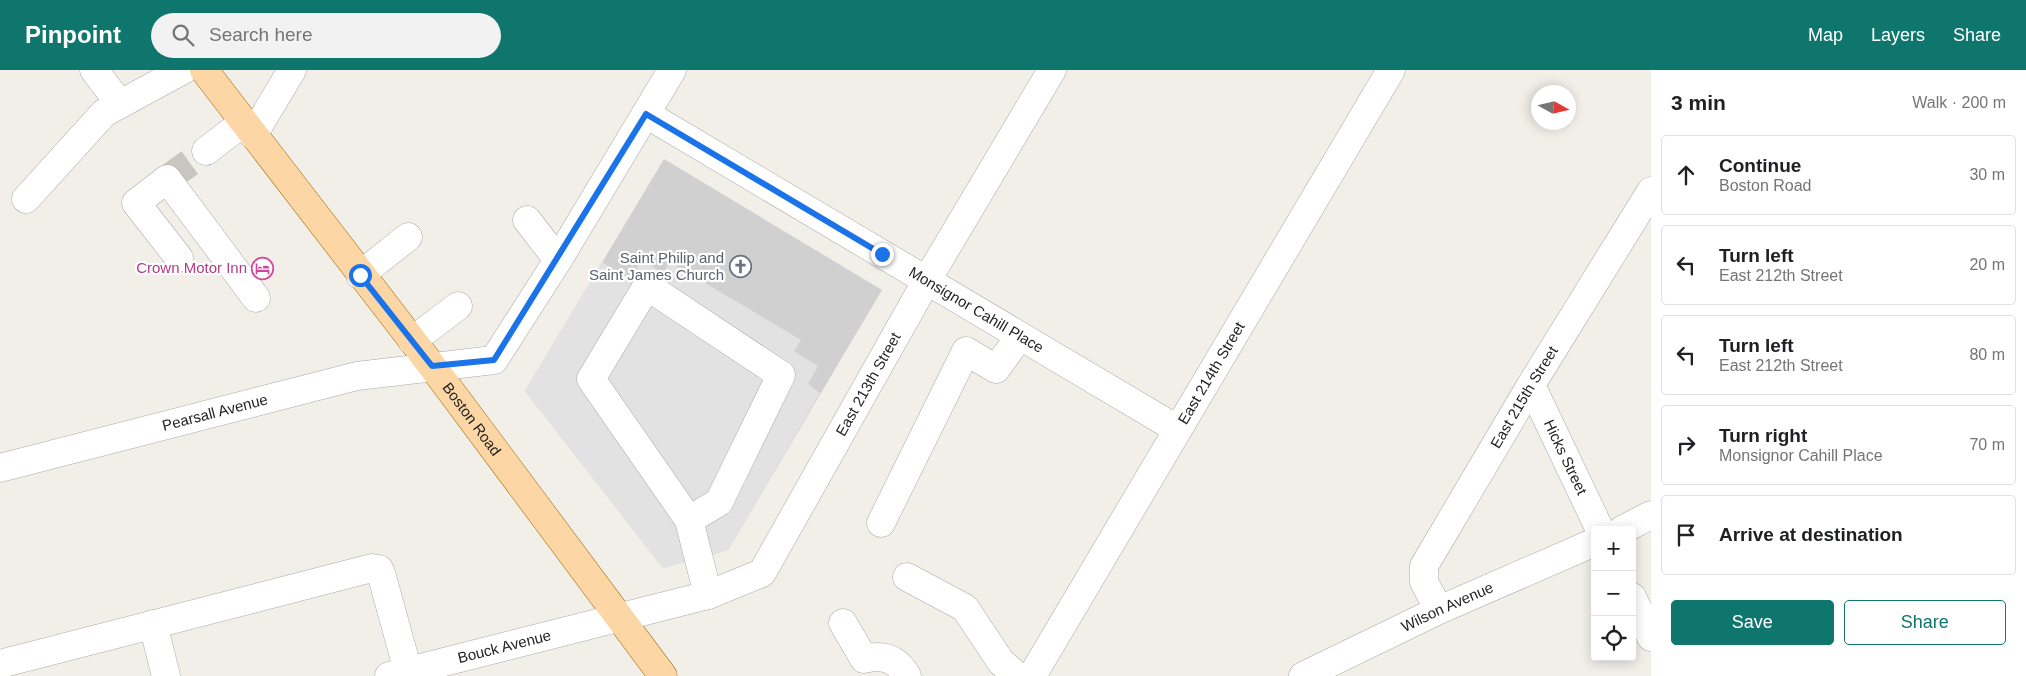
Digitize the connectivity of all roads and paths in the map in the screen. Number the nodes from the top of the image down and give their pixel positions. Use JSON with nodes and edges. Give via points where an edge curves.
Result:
{"nodes":[{"id":1,"x":94,"y":70,"type":"edge"},
{"id":2,"x":183,"y":70,"type":"edge"},
{"id":3,"x":204,"y":70,"type":"edge"},
{"id":4,"x":292,"y":70,"type":"edge"},
{"id":5,"x":672,"y":70,"type":"edge"},
{"id":6,"x":1052,"y":70,"type":"edge"},
{"id":7,"x":1391,"y":70,"type":"edge"},
{"id":8,"x":120,"y":104,"type":"junction"},
{"id":9,"x":646,"y":114,"type":"junction"},
{"id":10,"x":248,"y":129,"type":"junction"},
{"id":11,"x":206,"y":151,"type":"tunnel mouth"},
{"id":12,"x":1651,"y":191,"type":"edge"},
{"id":13,"x":26,"y":199,"type":"dead end"},
{"id":14,"x":527,"y":220,"type":"dead end"},
{"id":15,"x":408,"y":238,"type":"dead end"},
{"id":16,"x":179,"y":258,"type":"dead end"},
{"id":17,"x":558,"y":260,"type":"junction"},
{"id":18,"x":360,"y":275,"type":"junction"},
{"id":19,"x":927,"y":280,"type":"junction"},
{"id":20,"x":256,"y":298,"type":"dead end"},
{"id":21,"x":458,"y":306,"type":"dead end"},
{"id":22,"x":1020,"y":336,"type":"junction"},
{"id":23,"x":412,"y":341,"type":"junction"},
{"id":24,"x":432,"y":366,"type":"junction"},
{"id":25,"x":1531,"y":385,"type":"junction"},
{"id":26,"x":1176,"y":429,"type":"junction"},
{"id":27,"x":0,"y":468,"type":"edge"},
{"id":28,"x":1651,"y":515,"type":"edge"},
{"id":29,"x":689,"y":520,"type":"junction"},
{"id":30,"x":881,"y":524,"type":"dead end"},
{"id":31,"x":1598,"y":526,"type":"edge"},
{"id":32,"x":1630,"y":526,"type":"edge"},
{"id":33,"x":1591,"y":544,"type":"edge"},
{"id":34,"x":907,"y":577,"type":"dead end"},
{"id":35,"x":708,"y":595,"type":"junction"},
{"id":36,"x":1636,"y":605,"type":"edge"},
{"id":37,"x":1438,"y":610,"type":"junction"},
{"id":38,"x":620,"y":616,"type":"junction"},
{"id":39,"x":843,"y":623,"type":"dead end"},
{"id":40,"x":153,"y":624,"type":"junction"},
{"id":41,"x":1651,"y":637,"type":"edge"},
{"id":42,"x":0,"y":664,"type":"edge"},
{"id":43,"x":458,"y":667,"type":"edge"},
{"id":44,"x":398,"y":674,"type":"edge"},
{"id":45,"x":166,"y":676,"type":"edge"},
{"id":46,"x":663,"y":676,"type":"edge"},
{"id":47,"x":907,"y":676,"type":"edge"},
{"id":48,"x":1017,"y":676,"type":"edge"},
{"id":49,"x":1032,"y":676,"type":"edge"},
{"id":50,"x":1303,"y":676,"type":"edge"}],
"edges":[{"from":1,"to":8,"type":"street"},
{"from":2,"to":8,"type":"street"},
{"from":3,"to":10,"type":"main road","name":"Boston Road"},
{"from":4,"to":10,"type":"street"},
{"from":5,"to":9,"type":"street"},
{"from":6,"to":19,"type":"street","name":"East 213th Street"},
{"from":7,"to":26,"type":"street","name":"East 214th Street"},
{"from":8,"to":13,"type":"street","via":[[104,113]]},
{"from":9,"to":17,"type":"street"},
{"from":9,"to":19,"type":"street","name":"Monsignor Cahill Place"},
{"from":10,"to":11,"type":"street"},
{"from":10,"to":18,"type":"main road","name":"Boston Road"},
{"from":12,"to":25,"type":"street","name":"East 215th Street"},
{"from":14,"to":17,"type":"street"},
{"from":15,"to":18,"type":"street"},
{"from":16,"to":20,"type":"street","via":[[136,203],[168,179]]},
{"from":17,"to":24,"type":"street","name":"Pearsall Avenue","via":[[494,360]]},
{"from":18,"to":23,"type":"main road","name":"Boston Road"},
{"from":19,"to":22,"type":"street","name":"Monsignor Cahill Place"},
{"from":19,"to":35,"type":"street","name":"East 213th Street","via":[[762,573]]},
{"from":21,"to":23,"type":"street"},
{"from":22,"to":26,"type":"street","name":"Monsignor Cahill Place"},
{"from":22,"to":30,"type":"street","via":[[996,369],[966,352]]},
{"from":23,"to":24,"type":"main road","name":"Boston Road"},
{"from":24,"to":27,"type":"street","name":"Pearsall Avenue","via":[[358,376]]},
{"from":24,"to":38,"type":"main road","name":"Boston Road"},
{"from":25,"to":31,"type":"street","name":"Hicks Street"},
{"from":25,"to":37,"type":"street","name":"East 215th Street","via":[[1424,566],[1424,582]]},
{"from":26,"to":49,"type":"street","name":"East 214th Street"},
{"from":28,"to":32,"type":"street"},
{"from":29,"to":29,"type":"street","via":[[718,502],[781,375],[647,286],[592,379]]},
{"from":29,"to":35,"type":"street"},
{"from":33,"to":37,"type":"street","name":"Wilson Avenue"},
{"from":34,"to":48,"type":"street","via":[[965,608],[1001,662]]},
{"from":35,"to":38,"type":"street","name":"East 213th Street"},
{"from":36,"to":41,"type":"street"},
{"from":37,"to":50,"type":"street","name":"Wilson Avenue"},
{"from":38,"to":43,"type":"street","name":"Bouck Avenue"},
{"from":38,"to":46,"type":"main road","name":"Boston Road"},
{"from":39,"to":47,"type":"street","via":[[864,659],[878,655],[900,664]]},
{"from":40,"to":42,"type":"street"},
{"from":40,"to":44,"type":"street","via":[[372,568],[379,569]]},
{"from":40,"to":45,"type":"street"},
{"from":43,"to":44,"type":"street","name":"Bouck Avenue"}]}
